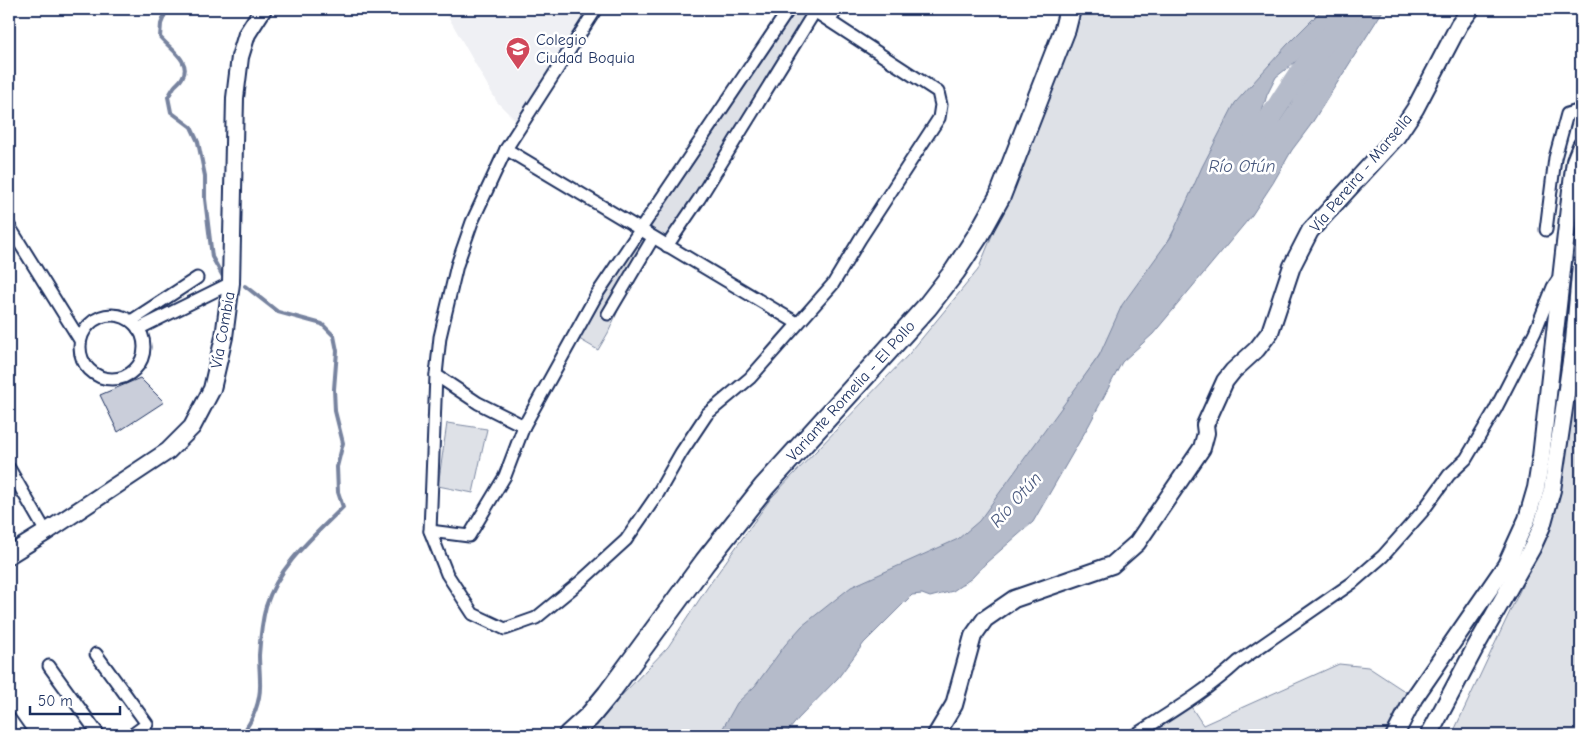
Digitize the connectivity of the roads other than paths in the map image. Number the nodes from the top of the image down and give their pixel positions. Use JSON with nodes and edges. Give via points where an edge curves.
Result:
{"nodes":[{"id":1,"x":262,"y":9,"type":"edge"},
{"id":2,"x":596,"y":9,"type":"edge"},
{"id":3,"x":789,"y":9,"type":"edge"},
{"id":4,"x":837,"y":9,"type":"edge"},
{"id":5,"x":1070,"y":9,"type":"edge"},
{"id":6,"x":1471,"y":9,"type":"edge"},
{"id":7,"x":813,"y":10,"type":"edge"},
{"id":8,"x":830,"y":20,"type":"junction"},
{"id":9,"x":1581,"y":110,"type":"edge"},
{"id":10,"x":1581,"y":146,"type":"edge"},
{"id":11,"x":506,"y":148,"type":"junction"},
{"id":12,"x":9,"y":226,"type":"edge"},
{"id":13,"x":640,"y":230,"type":"junction"},
{"id":14,"x":1546,"y":230,"type":"dead end"},
{"id":15,"x":653,"y":238,"type":"junction"},
{"id":16,"x":667,"y":246,"type":"junction"},
{"id":17,"x":1581,"y":264,"type":"edge"},
{"id":18,"x":1562,"y":273,"type":"junction"},
{"id":19,"x":197,"y":278,"type":"dead end"},
{"id":20,"x":231,"y":283,"type":"junction"},
{"id":21,"x":608,"y":314,"type":"dead end"},
{"id":22,"x":797,"y":323,"type":"junction"},
{"id":23,"x":135,"y":325,"type":"junction"},
{"id":24,"x":80,"y":340,"type":"junction"},
{"id":25,"x":436,"y":375,"type":"junction"},
{"id":26,"x":524,"y":426,"type":"junction"},
{"id":27,"x":9,"y":468,"type":"edge"},
{"id":28,"x":430,"y":531,"type":"junction"},
{"id":29,"x":46,"y":532,"type":"junction"},
{"id":30,"x":9,"y":555,"type":"edge"},
{"id":31,"x":96,"y":654,"type":"dead end"},
{"id":32,"x":49,"y":666,"type":"dead end"},
{"id":33,"x":1414,"y":698,"type":"junction"},
{"id":34,"x":1441,"y":711,"type":"junction"},
{"id":35,"x":9,"y":718,"type":"edge"},
{"id":36,"x":21,"y":735,"type":"edge"},
{"id":37,"x":99,"y":735,"type":"edge"},
{"id":38,"x":132,"y":735,"type":"edge"},
{"id":39,"x":569,"y":735,"type":"edge"},
{"id":40,"x":936,"y":735,"type":"edge"},
{"id":41,"x":1136,"y":735,"type":"edge"},
{"id":42,"x":1395,"y":735,"type":"edge"},
{"id":43,"x":1429,"y":735,"type":"edge"}],
"edges":[{"from":1,"to":20,"type":"main road","name":"Vía Combia","via":[[247,34],[240,57],[235,98]]},
{"from":2,"to":11,"type":"street"},
{"from":3,"to":13,"type":"street"},
{"from":4,"to":8,"type":"street"},
{"from":5,"to":39,"type":"highway","name":"Variante Romelia - El Pollo","via":[[1000,196],[955,271],[927,307],[764,487],[608,694]]},
{"from":6,"to":40,"type":"main road","name":"Vía Pereira - Marsella","via":[[1397,136],[1310,231],[1292,266],[1270,332],[1225,382],[1205,425],[1202,448],[1137,543],[1112,565],[1014,599],[985,619],[973,636],[954,705]]},
{"from":7,"to":8,"type":"street"},
{"from":7,"to":16,"type":"street"},
{"from":8,"to":22,"type":"street","via":[[938,92],[941,105],[939,118],[879,208],[834,284]]},
{"from":9,"to":14,"type":"street","via":[[1567,114],[1555,158]]},
{"from":10,"to":18,"type":"main road","via":[[1575,161]]},
{"from":11,"to":13,"type":"street"},
{"from":11,"to":25,"type":"street","via":[[472,222],[458,264],[440,337]]},
{"from":12,"to":24,"type":"street"},
{"from":13,"to":15,"type":"street"},
{"from":13,"to":26,"type":"street","via":[[598,294]]},
{"from":15,"to":16,"type":"street"},
{"from":15,"to":21,"type":"street"},
{"from":16,"to":22,"type":"street"},
{"from":17,"to":34,"type":"main road","via":[[1574,341],[1553,482],[1542,526],[1519,574]]},
{"from":18,"to":33,"type":"main road","via":[[1541,457],[1527,519],[1506,565]]},
{"from":18,"to":41,"type":"street","via":[[1496,410],[1466,459],[1448,475],[1400,538],[1352,583]]},
{"from":19,"to":23,"type":"street"},
{"from":20,"to":23,"type":"street"},
{"from":20,"to":29,"type":"main road","name":"Vía Combia","via":[[224,337],[212,389],[192,427],[168,450]]},
{"from":22,"to":28,"type":"street","via":[[750,378],[707,414],[626,540],[536,618],[505,629],[473,614],[447,574]]},
{"from":23,"to":24,"type":"street","via":[[122,317],[102,316],[86,328]]},
{"from":23,"to":24,"type":"street","via":[[143,338],[142,360],[132,372],[118,379],[107,380],[88,370],[81,361]]},
{"from":25,"to":26,"type":"street","via":[[478,403]]},
{"from":25,"to":28,"type":"street"},
{"from":26,"to":28,"type":"street","via":[[505,476],[469,536]]},
{"from":27,"to":29,"type":"street"},
{"from":29,"to":30,"type":"main road","name":"Vía Combia"},
{"from":31,"to":38,"type":"street","via":[[146,724]]},
{"from":32,"to":37,"type":"street"},
{"from":33,"to":34,"type":"main road","via":[[1423,694],[1433,696]]},
{"from":33,"to":42,"type":"main road"},
{"from":34,"to":43,"type":"main road"},
{"from":35,"to":36,"type":"street"}]}
